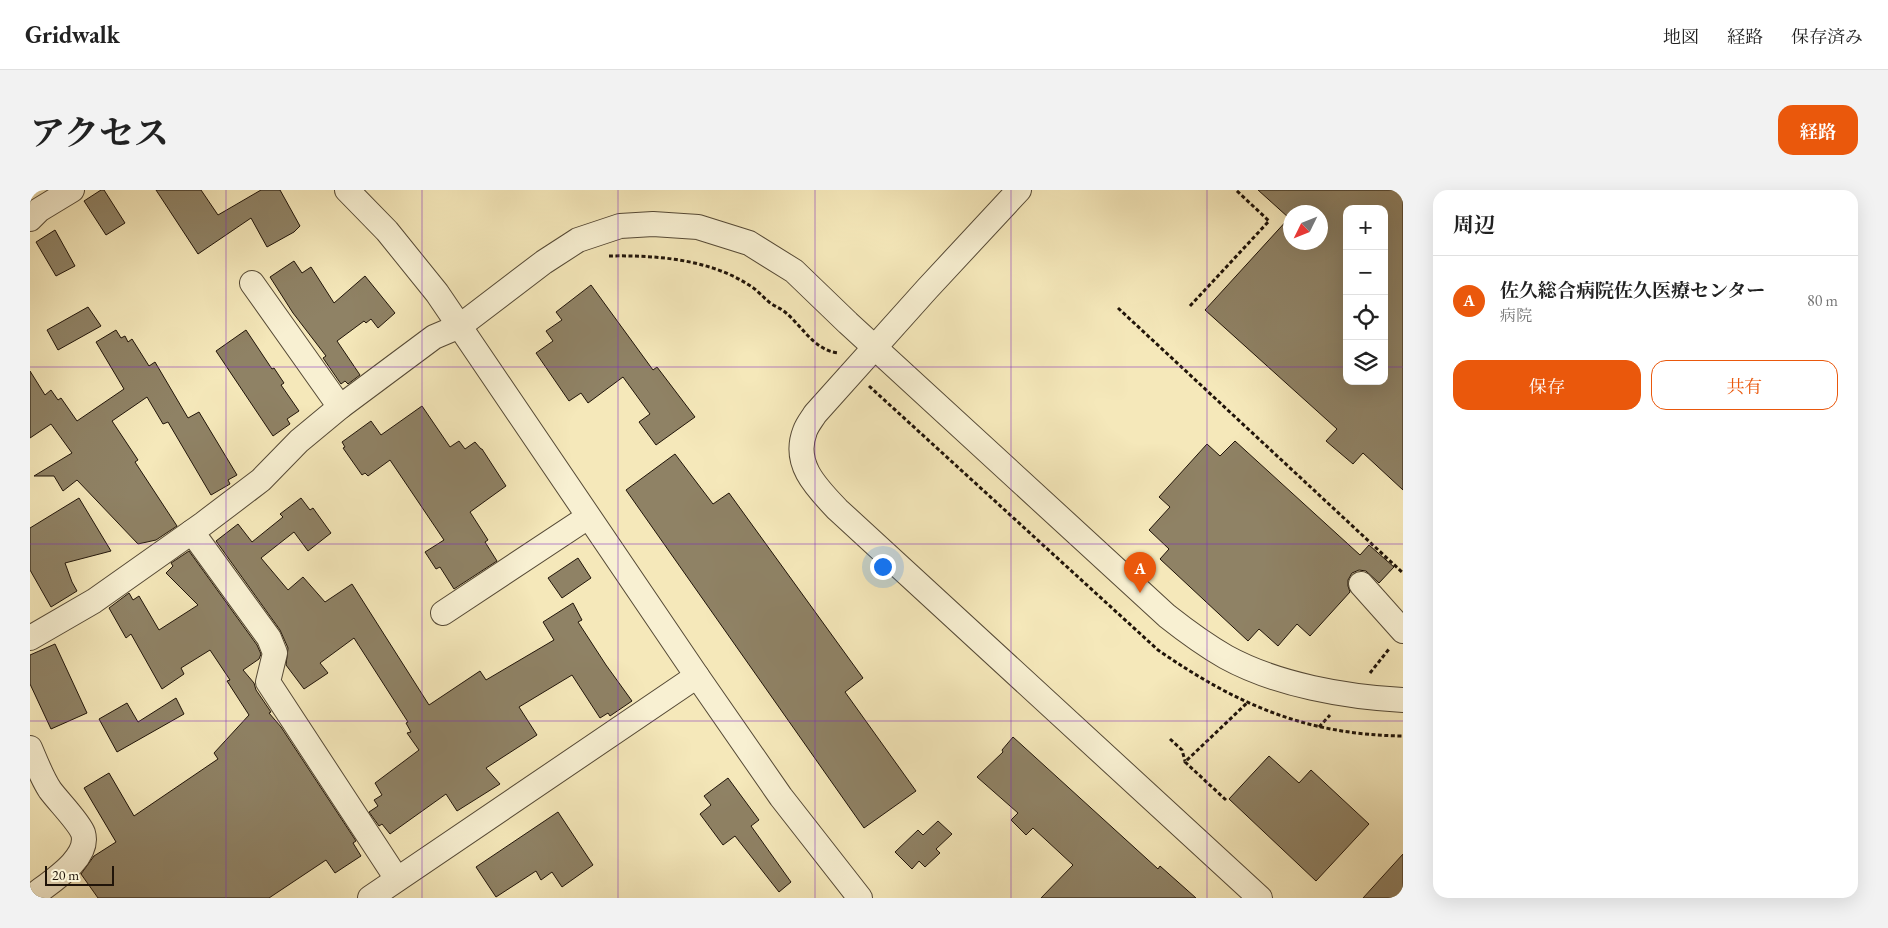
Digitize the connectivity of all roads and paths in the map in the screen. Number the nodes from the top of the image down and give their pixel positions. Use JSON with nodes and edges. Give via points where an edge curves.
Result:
{"nodes":[{"id":1,"x":72,"y":190,"type":"edge"},
{"id":2,"x":347,"y":190,"type":"edge"},
{"id":3,"x":1019,"y":190,"type":"edge"},
{"id":4,"x":1236,"y":190,"type":"edge"},
{"id":5,"x":30,"y":219,"type":"edge"},
{"id":6,"x":602,"y":256,"type":"dead end"},
{"id":7,"x":252,"y":283,"type":"dead end"},
{"id":8,"x":1190,"y":306,"type":"dead end"},
{"id":9,"x":1118,"y":308,"type":"dead end"},
{"id":10,"x":460,"y":326,"type":"junction"},
{"id":11,"x":876,"y":348,"type":"junction"},
{"id":12,"x":838,"y":353,"type":"dead end"},
{"id":13,"x":340,"y":407,"type":"junction"},
{"id":14,"x":588,"y":517,"type":"junction"},
{"id":15,"x":192,"y":532,"type":"junction"},
{"id":16,"x":1403,"y":573,"type":"edge"},
{"id":17,"x":1361,"y":584,"type":"dead end"},
{"id":18,"x":443,"y":613,"type":"dead end"},
{"id":19,"x":30,"y":638,"type":"edge"},
{"id":20,"x":1396,"y":640,"type":"edge"},
{"id":21,"x":1368,"y":675,"type":"dead end"},
{"id":22,"x":696,"y":676,"type":"junction"},
{"id":23,"x":1403,"y":700,"type":"edge"},
{"id":24,"x":1248,"y":702,"type":"dead end"},
{"id":25,"x":1335,"y":710,"type":"dead end"},
{"id":26,"x":1318,"y":727,"type":"dead end"},
{"id":27,"x":1170,"y":739,"type":"dead end"},
{"id":28,"x":30,"y":748,"type":"edge"},
{"id":29,"x":1185,"y":762,"type":"junction"},
{"id":30,"x":1226,"y":800,"type":"dead end"},
{"id":31,"x":397,"y":879,"type":"junction"},
{"id":32,"x":30,"y":898,"type":"edge"},
{"id":33,"x":370,"y":898,"type":"edge"},
{"id":34,"x":860,"y":898,"type":"edge"},
{"id":35,"x":1260,"y":898,"type":"edge"}],
"edges":[{"from":1,"to":5,"type":"street"},
{"from":2,"to":10,"type":"street","via":[[410,259]]},
{"from":3,"to":11,"type":"street"},
{"from":4,"to":8,"type":"path","via":[[1269,221]]},
{"from":6,"to":12,"type":"path","via":[[693,262],[728,275],[752,287],[785,312],[819,346],[828,352]]},
{"from":7,"to":13,"type":"street"},
{"from":9,"to":16,"type":"path"},
{"from":10,"to":11,"type":"street","via":[[578,240],[620,226],[653,224],[698,227],[749,243],[794,272]]},
{"from":10,"to":13,"type":"street","via":[[434,338]]},
{"from":10,"to":14,"type":"street"},
{"from":11,"to":23,"type":"street","via":[[1167,616],[1204,643],[1252,669],[1302,685],[1350,695]]},
{"from":11,"to":35,"type":"street","via":[[815,414],[805,430],[801,446],[804,467],[814,485]]},
{"from":13,"to":15,"type":"street","via":[[261,480]]},
{"from":14,"to":18,"type":"street"},
{"from":14,"to":22,"type":"street"},
{"from":15,"to":19,"type":"street","via":[[94,601]]},
{"from":15,"to":31,"type":"street","via":[[269,638],[275,653],[268,682]]},
{"from":17,"to":20,"type":"street"},
{"from":20,"to":21,"type":"path"},
{"from":22,"to":31,"type":"street"},
{"from":22,"to":34,"type":"street","via":[[781,797]]},
{"from":24,"to":29,"type":"path"},
{"from":25,"to":26,"type":"path"},
{"from":27,"to":29,"type":"path","via":[[1182,750]]},
{"from":28,"to":32,"type":"street","via":[[49,789],[82,832],[84,843],[80,854],[68,868]]},
{"from":29,"to":30,"type":"path"},
{"from":31,"to":33,"type":"street"}]}
